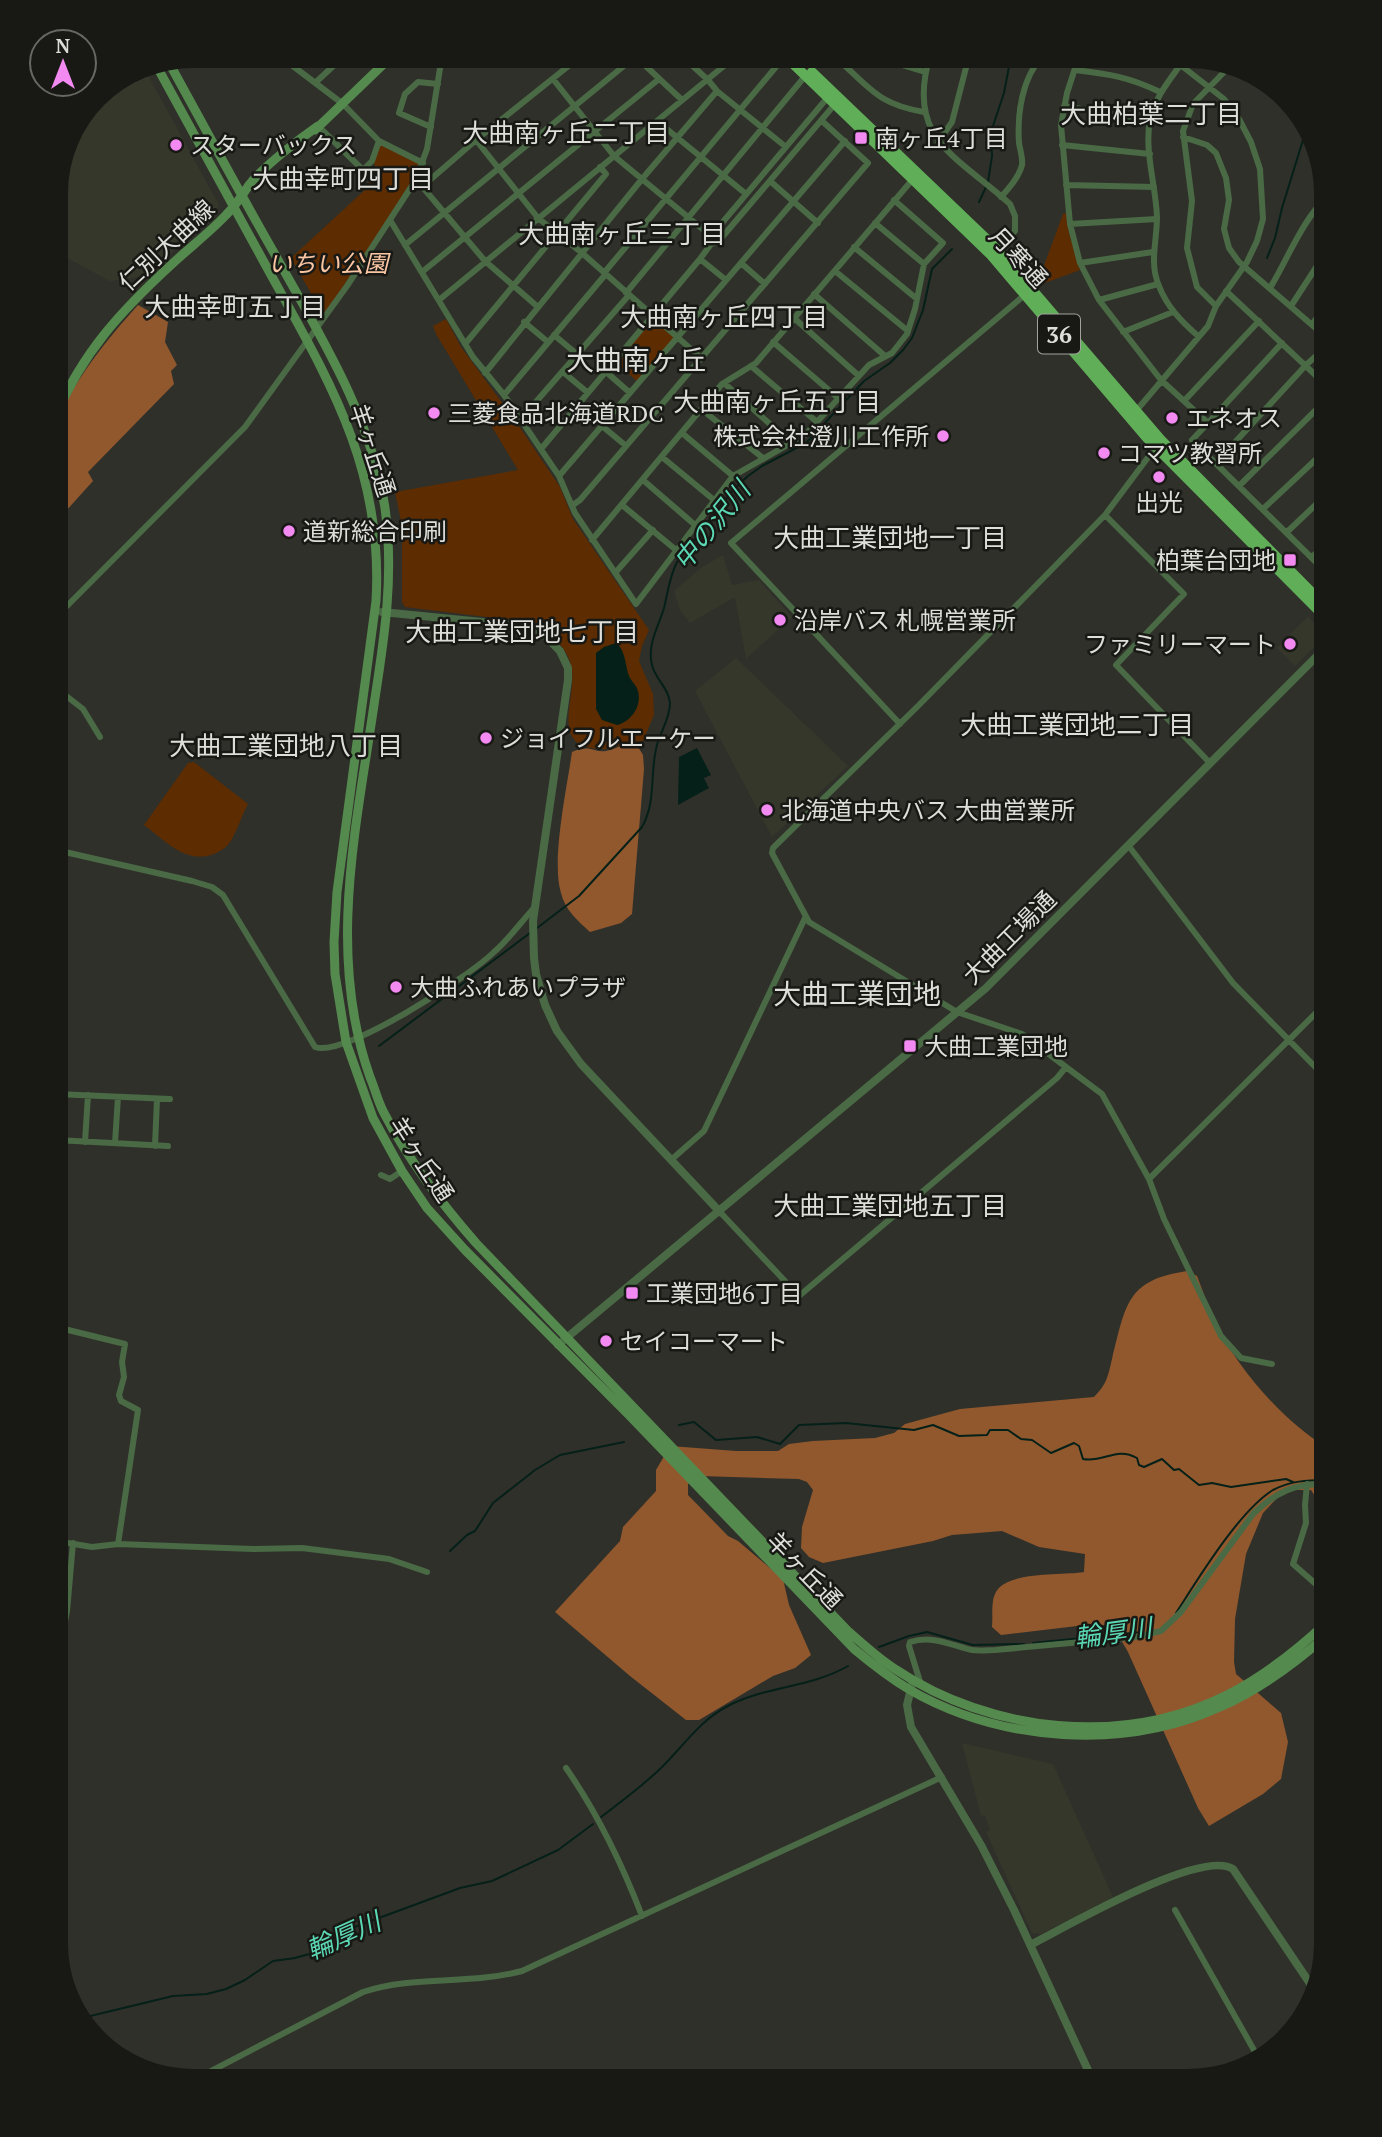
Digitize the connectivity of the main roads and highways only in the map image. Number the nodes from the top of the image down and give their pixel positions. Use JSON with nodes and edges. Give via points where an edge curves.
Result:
{"nodes":[{"id":1,"x":378,"y":69,"type":"edge"},
{"id":2,"x":799,"y":69,"type":"edge"},
{"id":3,"x":808,"y":69,"type":"edge"},
{"id":4,"x":174,"y":70,"type":"edge"},
{"id":5,"x":160,"y":72,"type":"edge"},
{"id":6,"x":917,"y":176,"type":"junction"},
{"id":7,"x":242,"y":197,"type":"junction"},
{"id":8,"x":234,"y":206,"type":"junction"},
{"id":9,"x":69,"y":385,"type":"edge"},
{"id":10,"x":1313,"y":601,"type":"edge"},
{"id":11,"x":1314,"y":1634,"type":"edge"},
{"id":12,"x":1314,"y":1646,"type":"edge"},
{"id":13,"x":915,"y":1685,"type":"junction"}],
"edges":[{"from":1,"to":7,"type":"main road","name":"仁別大曲線","via":[[250,184]]},
{"from":2,"to":6,"type":"highway","name":"月寒通","number":"36"},
{"from":3,"to":6,"type":"highway","name":"月寒通","number":"36"},
{"from":4,"to":7,"type":"main road","name":"羊ヶ丘通"},
{"from":5,"to":8,"type":"main road","name":"羊ヶ丘通"},
{"from":6,"to":10,"type":"highway","name":"月寒通","number":"36","via":[[1029,291],[1158,443]]},
{"from":7,"to":8,"type":"main road","name":"仁別大曲線"},
{"from":7,"to":13,"type":"main road","name":"羊ヶ丘通","via":[[356,410],[384,503],[390,583],[346,924],[350,998],[382,1110],[424,1180],[476,1243],[849,1632]]},
{"from":8,"to":9,"type":"main road","name":"仁別大曲線","via":[[120,314]]},
{"from":8,"to":13,"type":"main road","name":"羊ヶ丘通","via":[[344,416],[367,482],[377,554],[375,612],[347,806],[334,942],[346,1042],[373,1118],[427,1208],[465,1250],[854,1648],[877,1668]]},
{"from":11,"to":13,"type":"main road","name":"羊ヶ丘通","via":[[1285,1659],[1227,1695],[1190,1710],[1125,1724],[1074,1727],[1034,1723],[981,1711]]},
{"from":12,"to":13,"type":"main road","name":"羊ヶ丘通","via":[[1276,1677],[1220,1707],[1124,1732],[1074,1735],[1005,1726],[946,1707]]}]}
